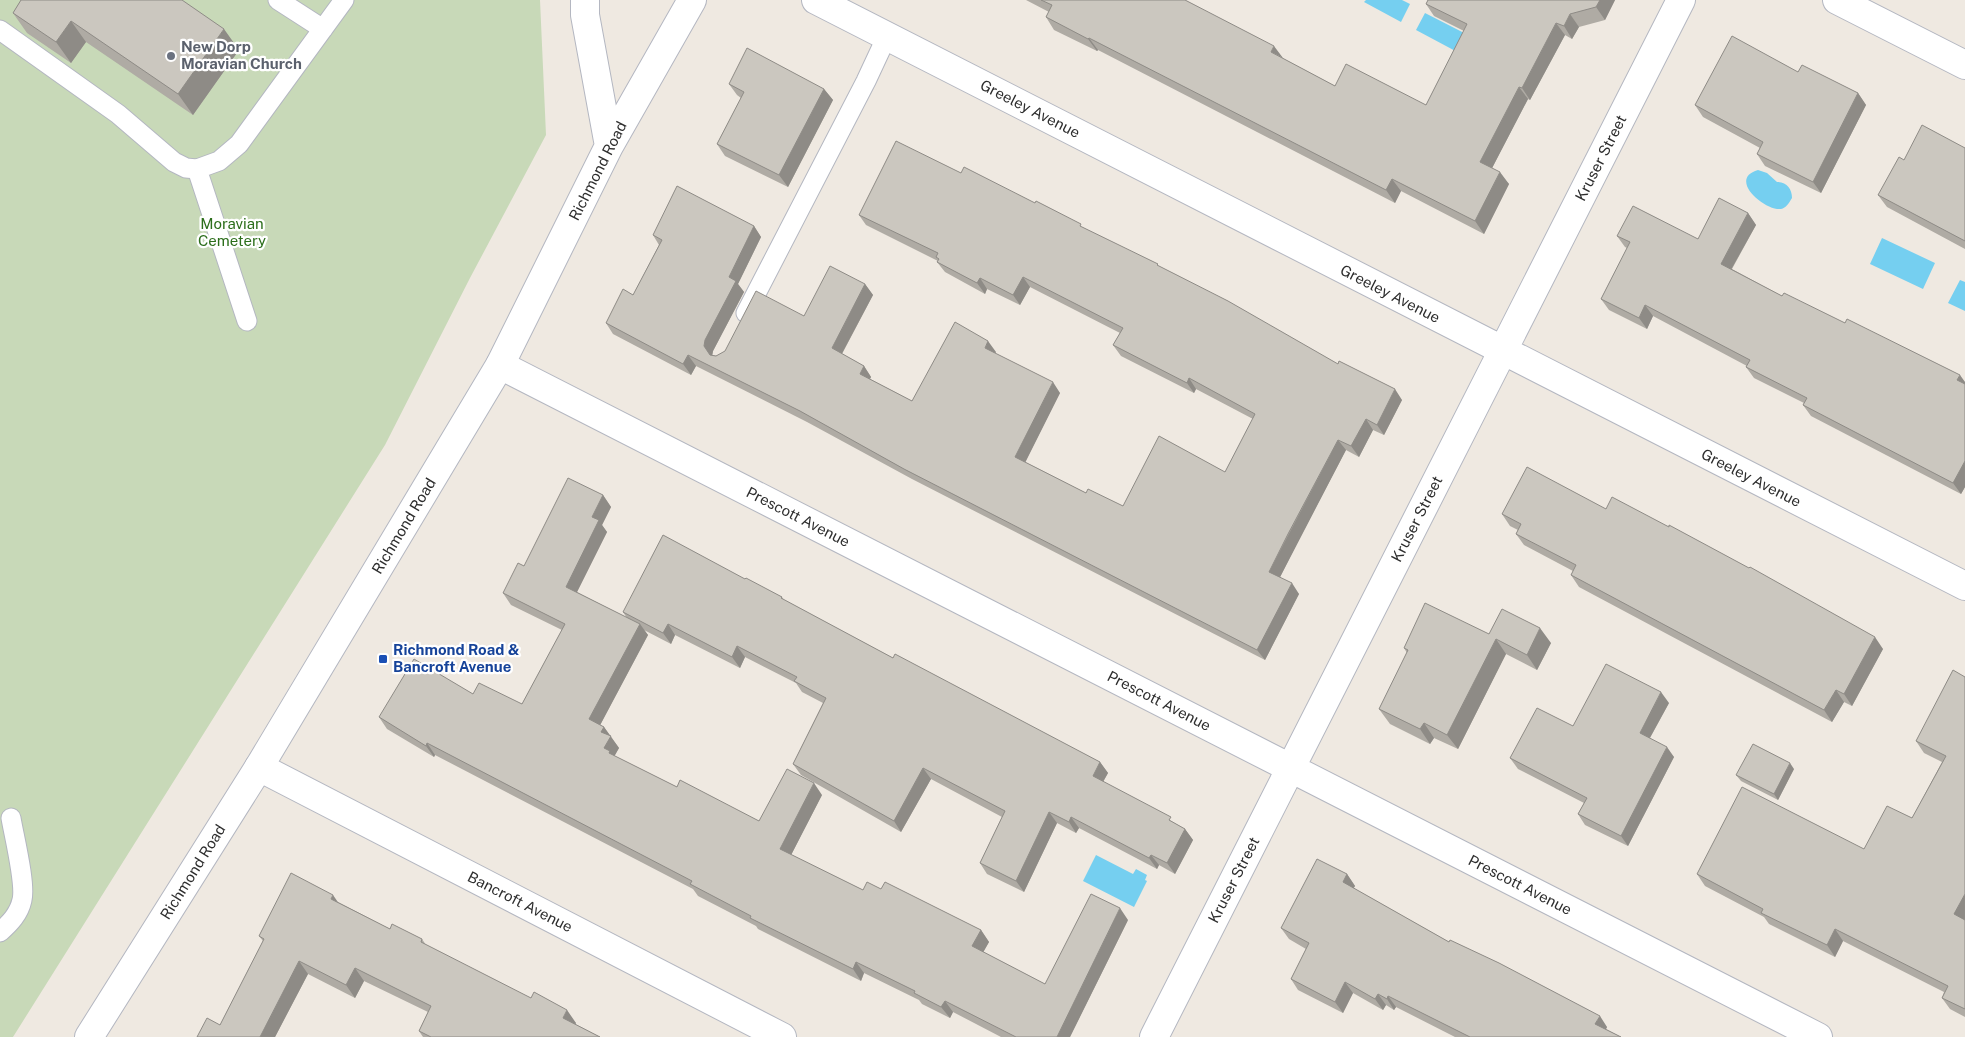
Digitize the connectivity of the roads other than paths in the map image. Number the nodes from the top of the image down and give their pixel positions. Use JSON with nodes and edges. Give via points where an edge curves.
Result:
{"nodes":[{"id":1,"x":278,"y":0,"type":"edge"},
{"id":2,"x":344,"y":0,"type":"edge"},
{"id":3,"x":584,"y":0,"type":"edge"},
{"id":4,"x":692,"y":0,"type":"edge"},
{"id":5,"x":816,"y":0,"type":"edge"},
{"id":6,"x":1681,"y":0,"type":"edge"},
{"id":7,"x":1837,"y":0,"type":"edge"},
{"id":8,"x":323,"y":29,"type":"junction"},
{"id":9,"x":0,"y":30,"type":"edge"},
{"id":10,"x":887,"y":36,"type":"junction"},
{"id":11,"x":1965,"y":65,"type":"edge"},
{"id":12,"x":609,"y":146,"type":"junction"},
{"id":13,"x":197,"y":169,"type":"junction"},
{"id":14,"x":247,"y":321,"type":"dead end"},
{"id":15,"x":737,"y":330,"type":"edge"},
{"id":16,"x":1502,"y":351,"type":"junction"},
{"id":17,"x":500,"y":365,"type":"junction"},
{"id":18,"x":1965,"y":586,"type":"edge"},
{"id":19,"x":259,"y":767,"type":"junction"},
{"id":20,"x":1290,"y":768,"type":"junction"},
{"id":21,"x":11,"y":818,"type":"dead end"},
{"id":22,"x":0,"y":932,"type":"edge"},
{"id":23,"x":89,"y":1037,"type":"edge"},
{"id":24,"x":782,"y":1037,"type":"edge"},
{"id":25,"x":1154,"y":1037,"type":"edge"},
{"id":26,"x":1818,"y":1037,"type":"edge"}],
"edges":[{"from":1,"to":8,"type":"lane"},
{"from":2,"to":8,"type":"lane"},
{"from":3,"to":12,"type":"street"},
{"from":4,"to":12,"type":"street","name":"Richmond Road"},
{"from":5,"to":10,"type":"street","name":"Greeley Avenue"},
{"from":6,"to":16,"type":"street","name":"Kruser Street"},
{"from":7,"to":11,"type":"street"},
{"from":8,"to":13,"type":"lane","via":[[239,144],[219,161]]},
{"from":9,"to":13,"type":"lane","via":[[118,114],[174,162]]},
{"from":10,"to":15,"type":"lane"},
{"from":10,"to":16,"type":"street","name":"Greeley Avenue"},
{"from":12,"to":17,"type":"street","name":"Richmond Road"},
{"from":13,"to":14,"type":"lane"},
{"from":16,"to":18,"type":"street","name":"Greeley Avenue"},
{"from":16,"to":20,"type":"street","name":"Kruser Street"},
{"from":17,"to":19,"type":"street","name":"Richmond Road"},
{"from":17,"to":20,"type":"street","name":"Prescott Avenue"},
{"from":19,"to":23,"type":"street","name":"Richmond Road"},
{"from":19,"to":24,"type":"street","name":"Bancroft Avenue"},
{"from":20,"to":25,"type":"street","name":"Kruser Street"},
{"from":20,"to":26,"type":"street","name":"Prescott Avenue"},
{"from":21,"to":22,"type":"lane","via":[[21,873],[22,900],[13,920]]}]}
